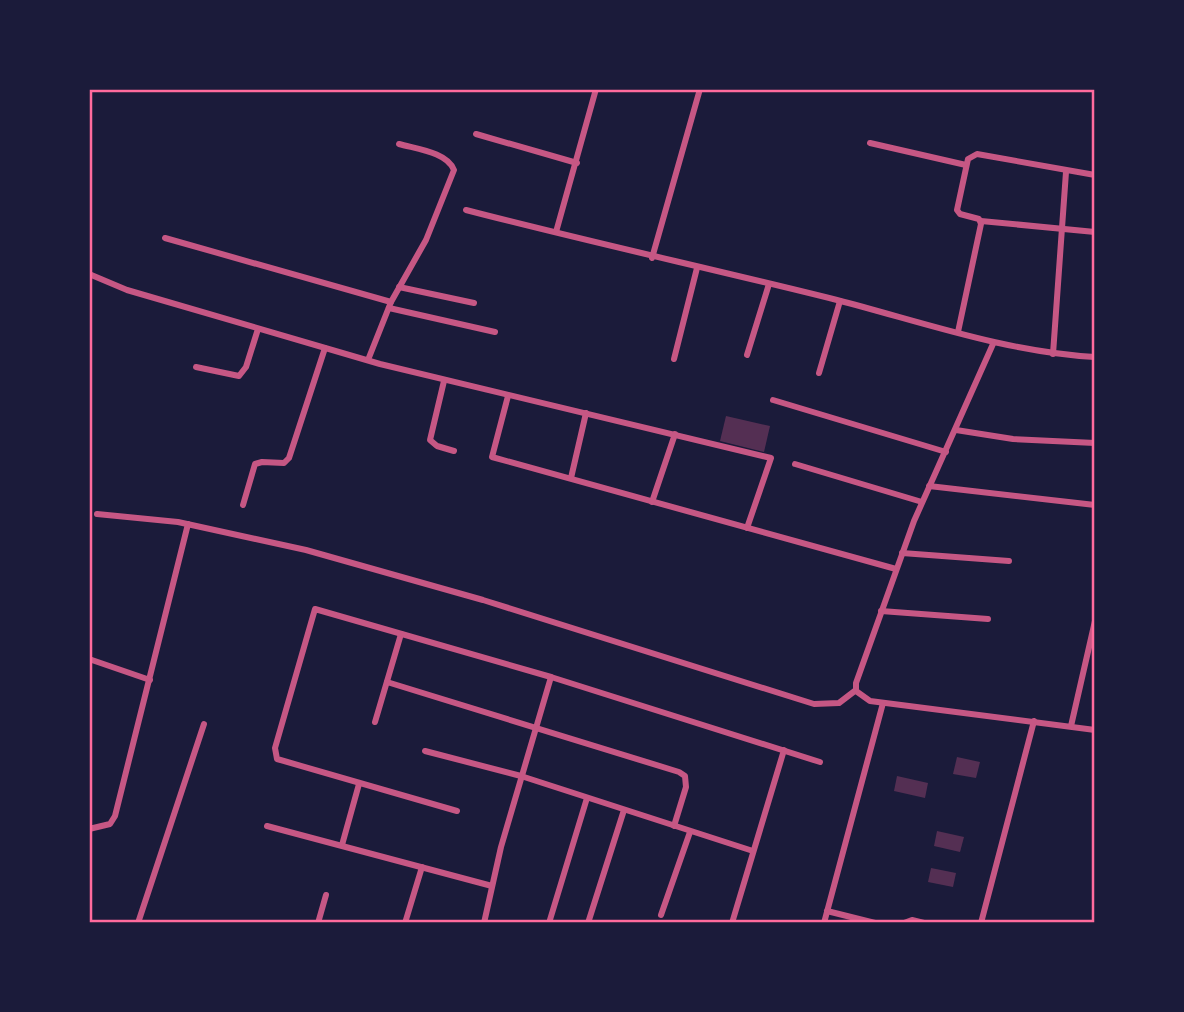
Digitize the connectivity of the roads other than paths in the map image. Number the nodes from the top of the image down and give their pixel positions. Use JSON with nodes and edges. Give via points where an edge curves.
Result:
{"nodes":[{"id":1,"x":596,"y":89,"type":"edge"},
{"id":2,"x":700,"y":89,"type":"edge"},
{"id":3,"x":476,"y":134,"type":"dead end"},
{"id":4,"x":870,"y":143,"type":"dead end"},
{"id":5,"x":399,"y":144,"type":"dead end"},
{"id":6,"x":576,"y":163,"type":"junction"},
{"id":7,"x":966,"y":165,"type":"junction"},
{"id":8,"x":1066,"y":172,"type":"junction"},
{"id":9,"x":1095,"y":175,"type":"edge"},
{"id":10,"x":466,"y":209,"type":"dead end"},
{"id":11,"x":981,"y":221,"type":"junction"},
{"id":12,"x":1060,"y":227,"type":"junction"},
{"id":13,"x":556,"y":232,"type":"junction"},
{"id":14,"x":1095,"y":232,"type":"edge"},
{"id":15,"x":165,"y":238,"type":"dead end"},
{"id":16,"x":652,"y":258,"type":"junction"},
{"id":17,"x":697,"y":268,"type":"junction"},
{"id":18,"x":89,"y":274,"type":"edge"},
{"id":19,"x":769,"y":284,"type":"junction"},
{"id":20,"x":399,"y":287,"type":"junction"},
{"id":21,"x":840,"y":301,"type":"junction"},
{"id":22,"x":474,"y":303,"type":"dead end"},
{"id":23,"x":390,"y":305,"type":"junction"},
{"id":24,"x":258,"y":330,"type":"junction"},
{"id":25,"x":495,"y":332,"type":"dead end"},
{"id":26,"x":958,"y":332,"type":"junction"},
{"id":27,"x":993,"y":344,"type":"junction"},
{"id":28,"x":325,"y":348,"type":"junction"},
{"id":29,"x":1053,"y":354,"type":"junction"},
{"id":30,"x":747,"y":355,"type":"dead end"},
{"id":31,"x":1095,"y":357,"type":"edge"},
{"id":32,"x":674,"y":359,"type":"dead end"},
{"id":33,"x":368,"y":360,"type":"junction"},
{"id":34,"x":195,"y":368,"type":"dead end"},
{"id":35,"x":819,"y":373,"type":"dead end"},
{"id":36,"x":444,"y":381,"type":"junction"},
{"id":37,"x":508,"y":396,"type":"junction"},
{"id":38,"x":773,"y":400,"type":"dead end"},
{"id":39,"x":586,"y":413,"type":"junction"},
{"id":40,"x":956,"y":430,"type":"junction"},
{"id":41,"x":675,"y":433,"type":"junction"},
{"id":42,"x":1095,"y":443,"type":"edge"},
{"id":43,"x":454,"y":451,"type":"dead end"},
{"id":44,"x":946,"y":452,"type":"junction"},
{"id":45,"x":795,"y":464,"type":"dead end"},
{"id":46,"x":571,"y":478,"type":"junction"},
{"id":47,"x":929,"y":486,"type":"junction"},
{"id":48,"x":652,"y":502,"type":"junction"},
{"id":49,"x":922,"y":502,"type":"junction"},
{"id":50,"x":243,"y":505,"type":"dead end"},
{"id":51,"x":1095,"y":505,"type":"edge"},
{"id":52,"x":97,"y":514,"type":"dead end"},
{"id":53,"x":188,"y":524,"type":"junction"},
{"id":54,"x":747,"y":528,"type":"junction"},
{"id":55,"x":902,"y":553,"type":"junction"},
{"id":56,"x":1009,"y":561,"type":"dead end"},
{"id":57,"x":896,"y":569,"type":"junction"},
{"id":58,"x":881,"y":611,"type":"junction"},
{"id":59,"x":988,"y":619,"type":"dead end"},
{"id":60,"x":1095,"y":621,"type":"edge"},
{"id":61,"x":401,"y":634,"type":"junction"},
{"id":62,"x":89,"y":659,"type":"edge"},
{"id":63,"x":551,"y":677,"type":"junction"},
{"id":64,"x":150,"y":680,"type":"junction"},
{"id":65,"x":387,"y":682,"type":"junction"},
{"id":66,"x":856,"y":690,"type":"junction"},
{"id":67,"x":883,"y":703,"type":"junction"},
{"id":68,"x":1034,"y":721,"type":"junction"},
{"id":69,"x":375,"y":722,"type":"dead end"},
{"id":70,"x":204,"y":724,"type":"dead end"},
{"id":71,"x":535,"y":726,"type":"junction"},
{"id":72,"x":1071,"y":726,"type":"junction"},
{"id":73,"x":1095,"y":730,"type":"edge"},
{"id":74,"x":784,"y":750,"type":"junction"},
{"id":75,"x":425,"y":751,"type":"dead end"},
{"id":76,"x":820,"y":762,"type":"dead end"},
{"id":77,"x":521,"y":776,"type":"junction"},
{"id":78,"x":359,"y":783,"type":"junction"},
{"id":79,"x":587,"y":798,"type":"junction"},
{"id":80,"x":624,"y":810,"type":"junction"},
{"id":81,"x":457,"y":811,"type":"dead end"},
{"id":82,"x":267,"y":826,"type":"dead end"},
{"id":83,"x":674,"y":826,"type":"junction"},
{"id":84,"x":89,"y":829,"type":"edge"},
{"id":85,"x":690,"y":832,"type":"junction"},
{"id":86,"x":342,"y":845,"type":"junction"},
{"id":87,"x":753,"y":851,"type":"junction"},
{"id":88,"x":422,"y":867,"type":"junction"},
{"id":89,"x":492,"y":886,"type":"junction"},
{"id":90,"x":326,"y":895,"type":"dead end"},
{"id":91,"x":827,"y":911,"type":"junction"},
{"id":92,"x":661,"y":915,"type":"dead end"},
{"id":93,"x":138,"y":923,"type":"edge"},
{"id":94,"x":318,"y":923,"type":"edge"},
{"id":95,"x":405,"y":923,"type":"edge"},
{"id":96,"x":484,"y":923,"type":"edge"},
{"id":97,"x":549,"y":923,"type":"edge"},
{"id":98,"x":588,"y":923,"type":"edge"},
{"id":99,"x":732,"y":923,"type":"edge"},
{"id":100,"x":824,"y":923,"type":"edge"},
{"id":101,"x":875,"y":923,"type":"edge"},
{"id":102,"x":904,"y":923,"type":"edge"},
{"id":103,"x":924,"y":923,"type":"edge"},
{"id":104,"x":981,"y":923,"type":"edge"}],
"edges":[{"from":1,"to":6,"type":"street"},
{"from":2,"to":16,"type":"street"},
{"from":3,"to":6,"type":"street"},
{"from":4,"to":7,"type":"street"},
{"from":5,"to":20,"type":"street","via":[[441,156],[454,170],[423,246]]},
{"from":6,"to":13,"type":"street"},
{"from":7,"to":8,"type":"street","via":[[971,155],[977,155]]},
{"from":7,"to":11,"type":"street","via":[[957,210]]},
{"from":8,"to":9,"type":"street"},
{"from":8,"to":12,"type":"street"},
{"from":10,"to":13,"type":"street"},
{"from":11,"to":12,"type":"street"},
{"from":11,"to":26,"type":"street"},
{"from":12,"to":14,"type":"street"},
{"from":12,"to":29,"type":"street"},
{"from":13,"to":16,"type":"street"},
{"from":15,"to":23,"type":"street"},
{"from":16,"to":17,"type":"street"},
{"from":17,"to":19,"type":"street"},
{"from":17,"to":32,"type":"street"},
{"from":18,"to":24,"type":"street"},
{"from":19,"to":21,"type":"street"},
{"from":19,"to":30,"type":"street"},
{"from":20,"to":22,"type":"street"},
{"from":20,"to":23,"type":"street"},
{"from":21,"to":26,"type":"street"},
{"from":21,"to":35,"type":"street"},
{"from":23,"to":25,"type":"street"},
{"from":23,"to":33,"type":"street"},
{"from":24,"to":28,"type":"street"},
{"from":24,"to":34,"type":"street","via":[[239,376]]},
{"from":26,"to":27,"type":"street"},
{"from":27,"to":29,"type":"street"},
{"from":27,"to":40,"type":"street"},
{"from":28,"to":33,"type":"street"},
{"from":28,"to":50,"type":"street","via":[[289,458],[284,463],[255,464]]},
{"from":29,"to":31,"type":"street"},
{"from":33,"to":36,"type":"street"},
{"from":36,"to":37,"type":"street"},
{"from":36,"to":43,"type":"street","via":[[430,440]]},
{"from":37,"to":39,"type":"street"},
{"from":37,"to":46,"type":"street","via":[[492,457]]},
{"from":38,"to":44,"type":"street"},
{"from":39,"to":41,"type":"street"},
{"from":39,"to":46,"type":"street"},
{"from":40,"to":42,"type":"street","via":[[1013,439]]},
{"from":40,"to":44,"type":"street"},
{"from":41,"to":48,"type":"street"},
{"from":41,"to":54,"type":"street","via":[[772,458]]},
{"from":44,"to":47,"type":"street"},
{"from":45,"to":49,"type":"street"},
{"from":46,"to":48,"type":"street"},
{"from":47,"to":49,"type":"street"},
{"from":47,"to":51,"type":"street"},
{"from":48,"to":54,"type":"street"},
{"from":49,"to":55,"type":"street"},
{"from":52,"to":53,"type":"street"},
{"from":53,"to":64,"type":"street"},
{"from":53,"to":66,"type":"street","via":[[296,548],[483,600],[814,704],[839,703]]},
{"from":54,"to":57,"type":"street"},
{"from":55,"to":56,"type":"street"},
{"from":55,"to":57,"type":"street"},
{"from":57,"to":58,"type":"street"},
{"from":58,"to":59,"type":"street"},
{"from":58,"to":66,"type":"street"},
{"from":60,"to":72,"type":"street"},
{"from":61,"to":63,"type":"street"},
{"from":61,"to":65,"type":"street"},
{"from":61,"to":78,"type":"street","via":[[315,609],[275,748],[277,759]]},
{"from":62,"to":64,"type":"street"},
{"from":63,"to":71,"type":"street"},
{"from":63,"to":74,"type":"street"},
{"from":64,"to":84,"type":"street","via":[[113,821]]},
{"from":65,"to":69,"type":"street"},
{"from":65,"to":71,"type":"street"},
{"from":66,"to":67,"type":"street","via":[[860,697]]},
{"from":67,"to":68,"type":"street"},
{"from":67,"to":91,"type":"street"},
{"from":68,"to":72,"type":"street"},
{"from":68,"to":104,"type":"street"},
{"from":70,"to":93,"type":"street"},
{"from":71,"to":77,"type":"street"},
{"from":71,"to":83,"type":"street","via":[[685,776]]},
{"from":72,"to":73,"type":"street"},
{"from":74,"to":76,"type":"street"},
{"from":74,"to":87,"type":"street"},
{"from":75,"to":77,"type":"street"},
{"from":77,"to":79,"type":"street"},
{"from":77,"to":89,"type":"street"},
{"from":78,"to":81,"type":"street"},
{"from":78,"to":86,"type":"street"},
{"from":79,"to":80,"type":"street"},
{"from":79,"to":97,"type":"street"},
{"from":80,"to":83,"type":"street"},
{"from":80,"to":98,"type":"street"},
{"from":82,"to":86,"type":"street"},
{"from":83,"to":85,"type":"street"},
{"from":85,"to":87,"type":"street"},
{"from":85,"to":92,"type":"street"},
{"from":86,"to":88,"type":"street"},
{"from":87,"to":99,"type":"street"},
{"from":88,"to":89,"type":"street"},
{"from":88,"to":95,"type":"street"},
{"from":89,"to":96,"type":"street"},
{"from":90,"to":94,"type":"street"},
{"from":91,"to":100,"type":"street"},
{"from":91,"to":101,"type":"street"},
{"from":102,"to":103,"type":"street","via":[[912,919]]}]}
